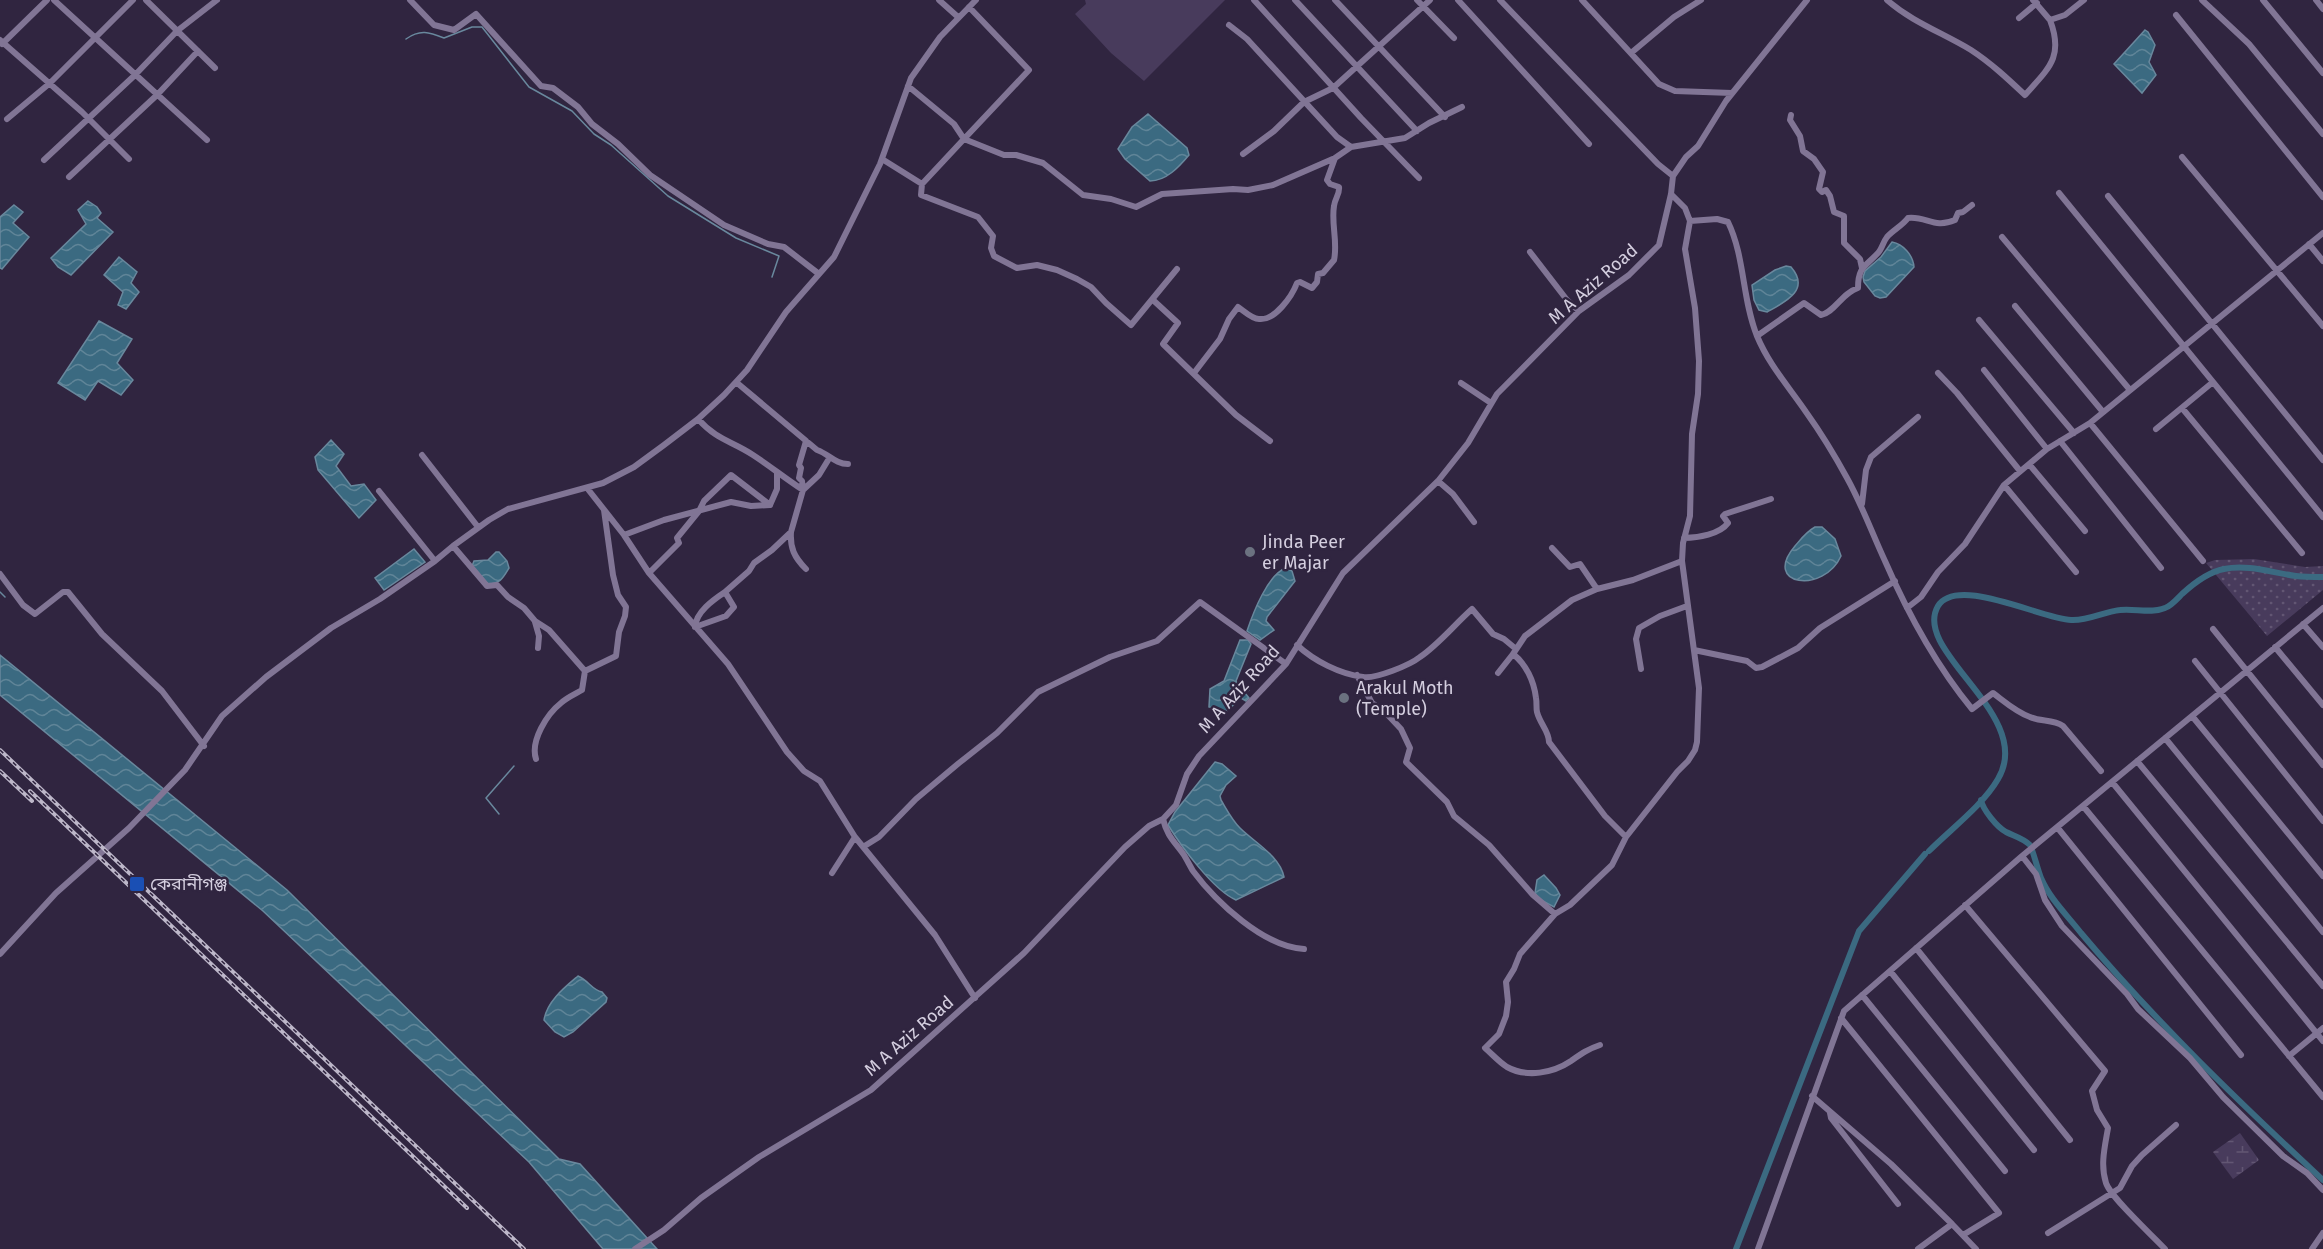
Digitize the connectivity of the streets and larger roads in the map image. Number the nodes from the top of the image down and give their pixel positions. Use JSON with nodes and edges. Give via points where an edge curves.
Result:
{"nodes":[{"id":1,"x":46,"y":0,"type":"edge"},
{"id":2,"x":54,"y":0,"type":"edge"},
{"id":3,"x":133,"y":0,"type":"edge"},
{"id":4,"x":146,"y":0,"type":"edge"},
{"id":5,"x":216,"y":0,"type":"edge"},
{"id":6,"x":410,"y":0,"type":"edge"},
{"id":7,"x":939,"y":0,"type":"edge"},
{"id":8,"x":976,"y":0,"type":"edge"},
{"id":9,"x":1254,"y":0,"type":"edge"},
{"id":10,"x":1296,"y":0,"type":"edge"},
{"id":11,"x":1335,"y":0,"type":"edge"},
{"id":12,"x":1417,"y":0,"type":"edge"},
{"id":13,"x":1430,"y":0,"type":"edge"},
{"id":14,"x":1458,"y":0,"type":"edge"},
{"id":15,"x":1500,"y":0,"type":"edge"},
{"id":16,"x":1582,"y":0,"type":"edge"},
{"id":17,"x":1701,"y":0,"type":"edge"},
{"id":18,"x":1807,"y":0,"type":"edge"},
{"id":19,"x":1887,"y":0,"type":"edge"},
{"id":20,"x":2084,"y":0,"type":"edge"},
{"id":21,"x":2202,"y":0,"type":"edge"},
{"id":22,"x":2218,"y":0,"type":"edge"},
{"id":23,"x":2263,"y":0,"type":"edge"},
{"id":24,"x":2316,"y":0,"type":"edge"},
{"id":25,"x":2035,"y":2,"type":"edge"},
{"id":26,"x":1423,"y":6,"type":"junction"},
{"id":27,"x":969,"y":7,"type":"junction"},
{"id":28,"x":2211,"y":7,"type":"junction"},
{"id":29,"x":2323,"y":9,"type":"edge"},
{"id":30,"x":2176,"y":15,"type":"dead end"},
{"id":31,"x":958,"y":17,"type":"junction"},
{"id":32,"x":2019,"y":18,"type":"dead end"},
{"id":33,"x":2050,"y":20,"type":"junction"},
{"id":34,"x":1229,"y":25,"type":"dead end"},
{"id":35,"x":177,"y":31,"type":"junction"},
{"id":36,"x":94,"y":37,"type":"junction"},
{"id":37,"x":1454,"y":38,"type":"dead end"},
{"id":38,"x":1,"y":42,"type":"edge"},
{"id":39,"x":1377,"y":46,"type":"junction"},
{"id":40,"x":198,"y":51,"type":"junction"},
{"id":41,"x":1631,"y":53,"type":"junction"},
{"id":42,"x":1356,"y":66,"type":"junction"},
{"id":43,"x":216,"y":68,"type":"dead end"},
{"id":44,"x":2323,"y":73,"type":"edge"},
{"id":45,"x":135,"y":75,"type":"junction"},
{"id":46,"x":50,"y":83,"type":"junction"},
{"id":47,"x":908,"y":86,"type":"junction"},
{"id":48,"x":1333,"y":88,"type":"junction"},
{"id":49,"x":1732,"y":93,"type":"junction"},
{"id":50,"x":157,"y":95,"type":"junction"},
{"id":51,"x":1304,"y":102,"type":"junction"},
{"id":52,"x":1462,"y":107,"type":"dead end"},
{"id":53,"x":1791,"y":115,"type":"dead end"},
{"id":54,"x":1445,"y":117,"type":"junction"},
{"id":55,"x":88,"y":118,"type":"junction"},
{"id":56,"x":7,"y":119,"type":"dead end"},
{"id":57,"x":1417,"y":131,"type":"junction"},
{"id":58,"x":2323,"y":134,"type":"edge"},
{"id":59,"x":964,"y":139,"type":"junction"},
{"id":60,"x":109,"y":140,"type":"junction"},
{"id":61,"x":207,"y":140,"type":"dead end"},
{"id":62,"x":1385,"y":142,"type":"junction"},
{"id":63,"x":1589,"y":144,"type":"dead end"},
{"id":64,"x":1351,"y":147,"type":"junction"},
{"id":65,"x":1243,"y":154,"type":"dead end"},
{"id":66,"x":2182,"y":157,"type":"dead end"},
{"id":67,"x":1335,"y":158,"type":"junction"},
{"id":68,"x":129,"y":159,"type":"dead end"},
{"id":69,"x":882,"y":159,"type":"junction"},
{"id":70,"x":44,"y":160,"type":"dead end"},
{"id":71,"x":1673,"y":176,"type":"junction"},
{"id":72,"x":69,"y":177,"type":"dead end"},
{"id":73,"x":1419,"y":178,"type":"dead end"},
{"id":74,"x":922,"y":184,"type":"junction"},
{"id":75,"x":2059,"y":193,"type":"dead end"},
{"id":76,"x":1671,"y":194,"type":"junction"},
{"id":77,"x":2108,"y":196,"type":"dead end"},
{"id":78,"x":2323,"y":197,"type":"edge"},
{"id":79,"x":1972,"y":205,"type":"dead end"},
{"id":80,"x":1690,"y":221,"type":"junction"},
{"id":81,"x":2323,"y":233,"type":"edge"},
{"id":82,"x":2002,"y":237,"type":"dead end"},
{"id":83,"x":2309,"y":244,"type":"junction"},
{"id":84,"x":1530,"y":252,"type":"dead end"},
{"id":85,"x":2323,"y":261,"type":"edge"},
{"id":86,"x":1862,"y":268,"type":"junction"},
{"id":87,"x":1178,"y":269,"type":"dead end"},
{"id":88,"x":2277,"y":270,"type":"junction"},
{"id":89,"x":819,"y":274,"type":"junction"},
{"id":90,"x":1153,"y":300,"type":"junction"},
{"id":91,"x":2014,"y":306,"type":"dead end"},
{"id":92,"x":1579,"y":311,"type":"junction"},
{"id":93,"x":1979,"y":320,"type":"dead end"},
{"id":94,"x":2211,"y":323,"type":"junction"},
{"id":95,"x":2323,"y":326,"type":"edge"},
{"id":96,"x":1757,"y":336,"type":"junction"},
{"id":97,"x":2184,"y":346,"type":"junction"},
{"id":98,"x":1984,"y":370,"type":"dead end"},
{"id":99,"x":1194,"y":373,"type":"junction"},
{"id":100,"x":1938,"y":373,"type":"dead end"},
{"id":101,"x":736,"y":382,"type":"junction"},
{"id":102,"x":2213,"y":382,"type":"junction"},
{"id":103,"x":1461,"y":383,"type":"dead end"},
{"id":104,"x":2130,"y":390,"type":"junction"},
{"id":105,"x":1491,"y":403,"type":"junction"},
{"id":106,"x":2182,"y":408,"type":"junction"},
{"id":107,"x":2103,"y":412,"type":"junction"},
{"id":108,"x":1918,"y":417,"type":"dead end"},
{"id":109,"x":698,"y":419,"type":"junction"},
{"id":110,"x":2090,"y":423,"type":"junction"},
{"id":111,"x":2156,"y":429,"type":"dead end"},
{"id":112,"x":2074,"y":433,"type":"junction"},
{"id":113,"x":806,"y":441,"type":"junction"},
{"id":114,"x":1270,"y":441,"type":"dead end"},
{"id":115,"x":2060,"y":441,"type":"junction"},
{"id":116,"x":2047,"y":449,"type":"junction"},
{"id":117,"x":422,"y":455,"type":"dead end"},
{"id":118,"x":830,"y":457,"type":"junction"},
{"id":119,"x":2323,"y":460,"type":"edge"},
{"id":120,"x":848,"y":464,"type":"dead end"},
{"id":121,"x":2029,"y":464,"type":"junction"},
{"id":122,"x":2020,"y":471,"type":"junction"},
{"id":123,"x":777,"y":473,"type":"junction"},
{"id":124,"x":1438,"y":481,"type":"junction"},
{"id":125,"x":2004,"y":485,"type":"junction"},
{"id":126,"x":587,"y":488,"type":"junction"},
{"id":127,"x":803,"y":490,"type":"junction"},
{"id":128,"x":379,"y":491,"type":"dead end"},
{"id":129,"x":1771,"y":499,"type":"dead end"},
{"id":130,"x":770,"y":505,"type":"junction"},
{"id":131,"x":1862,"y":505,"type":"junction"},
{"id":132,"x":604,"y":510,"type":"junction"},
{"id":133,"x":699,"y":512,"type":"junction"},
{"id":134,"x":2323,"y":517,"type":"edge"},
{"id":135,"x":1473,"y":522,"type":"dead end"},
{"id":136,"x":478,"y":527,"type":"junction"},
{"id":137,"x":2085,"y":531,"type":"dead end"},
{"id":138,"x":791,"y":532,"type":"junction"},
{"id":139,"x":624,"y":535,"type":"junction"},
{"id":140,"x":1684,"y":538,"type":"junction"},
{"id":141,"x":453,"y":546,"type":"junction"},
{"id":142,"x":1552,"y":548,"type":"dead end"},
{"id":143,"x":2302,"y":553,"type":"dead end"},
{"id":144,"x":435,"y":561,"type":"junction"},
{"id":145,"x":1682,"y":561,"type":"junction"},
{"id":146,"x":2203,"y":561,"type":"dead end"},
{"id":147,"x":2161,"y":568,"type":"dead end"},
{"id":148,"x":806,"y":569,"type":"dead end"},
{"id":149,"x":2076,"y":572,"type":"dead end"},
{"id":150,"x":649,"y":573,"type":"junction"},
{"id":151,"x":0,"y":574,"type":"edge"},
{"id":152,"x":1895,"y":581,"type":"junction"},
{"id":153,"x":1597,"y":589,"type":"junction"},
{"id":154,"x":725,"y":592,"type":"junction"},
{"id":155,"x":1687,"y":606,"type":"junction"},
{"id":156,"x":1907,"y":608,"type":"junction"},
{"id":157,"x":2323,"y":608,"type":"edge"},
{"id":158,"x":535,"y":621,"type":"junction"},
{"id":159,"x":2303,"y":624,"type":"junction"},
{"id":160,"x":694,"y":627,"type":"junction"},
{"id":161,"x":2213,"y":629,"type":"dead end"},
{"id":162,"x":1297,"y":645,"type":"junction"},
{"id":163,"x":2275,"y":647,"type":"junction"},
{"id":164,"x":2323,"y":647,"type":"edge"},
{"id":165,"x":538,"y":648,"type":"dead end"},
{"id":166,"x":1694,"y":650,"type":"junction"},
{"id":167,"x":1514,"y":652,"type":"junction"},
{"id":168,"x":2194,"y":662,"type":"dead end"},
{"id":169,"x":1286,"y":664,"type":"junction"},
{"id":170,"x":1641,"y":669,"type":"dead end"},
{"id":171,"x":2247,"y":670,"type":"junction"},
{"id":172,"x":585,"y":671,"type":"junction"},
{"id":173,"x":1498,"y":673,"type":"dead end"},
{"id":174,"x":1357,"y":675,"type":"junction"},
{"id":175,"x":2219,"y":693,"type":"junction"},
{"id":176,"x":2323,"y":705,"type":"edge"},
{"id":177,"x":2192,"y":716,"type":"junction"},
{"id":178,"x":2165,"y":738,"type":"junction"},
{"id":179,"x":204,"y":746,"type":"junction"},
{"id":180,"x":536,"y":759,"type":"dead end"},
{"id":181,"x":2137,"y":761,"type":"junction"},
{"id":182,"x":2323,"y":765,"type":"edge"},
{"id":183,"x":2101,"y":771,"type":"dead end"},
{"id":184,"x":2112,"y":782,"type":"junction"},
{"id":185,"x":2083,"y":806,"type":"junction"},
{"id":186,"x":1163,"y":819,"type":"junction"},
{"id":187,"x":2323,"y":821,"type":"edge"},
{"id":188,"x":2056,"y":827,"type":"junction"},
{"id":189,"x":855,"y":837,"type":"junction"},
{"id":190,"x":1626,"y":837,"type":"junction"},
{"id":191,"x":863,"y":847,"type":"junction"},
{"id":192,"x":2022,"y":856,"type":"junction"},
{"id":193,"x":832,"y":873,"type":"dead end"},
{"id":194,"x":2323,"y":876,"type":"edge"},
{"id":195,"x":1965,"y":905,"type":"junction"},
{"id":196,"x":1555,"y":914,"type":"junction"},
{"id":197,"x":2323,"y":932,"type":"edge"},
{"id":198,"x":1916,"y":948,"type":"junction"},
{"id":199,"x":1304,"y":949,"type":"dead end"},
{"id":200,"x":0,"y":954,"type":"edge"},
{"id":201,"x":1890,"y":971,"type":"junction"},
{"id":202,"x":2323,"y":986,"type":"edge"},
{"id":203,"x":1862,"y":995,"type":"junction"},
{"id":204,"x":975,"y":998,"type":"junction"},
{"id":205,"x":1841,"y":1018,"type":"junction"},
{"id":206,"x":2323,"y":1028,"type":"edge"},
{"id":207,"x":2316,"y":1033,"type":"junction"},
{"id":208,"x":2323,"y":1041,"type":"edge"},
{"id":209,"x":1600,"y":1045,"type":"dead end"},
{"id":210,"x":2241,"y":1055,"type":"dead end"},
{"id":211,"x":2289,"y":1056,"type":"junction"},
{"id":212,"x":1812,"y":1096,"type":"junction"},
{"id":213,"x":2323,"y":1097,"type":"edge"},
{"id":214,"x":1830,"y":1112,"type":"junction"},
{"id":215,"x":2176,"y":1125,"type":"dead end"},
{"id":216,"x":2070,"y":1140,"type":"dead end"},
{"id":217,"x":2034,"y":1150,"type":"dead end"},
{"id":218,"x":2005,"y":1171,"type":"dead end"},
{"id":219,"x":2323,"y":1190,"type":"edge"},
{"id":220,"x":2112,"y":1194,"type":"junction"},
{"id":221,"x":1898,"y":1204,"type":"dead end"},
{"id":222,"x":1952,"y":1224,"type":"junction"},
{"id":223,"x":2048,"y":1233,"type":"dead end"},
{"id":224,"x":2323,"y":1233,"type":"edge"},
{"id":225,"x":1963,"y":1235,"type":"junction"},
{"id":226,"x":635,"y":1249,"type":"edge"},
{"id":227,"x":1758,"y":1249,"type":"edge"},
{"id":228,"x":1918,"y":1249,"type":"edge"},
{"id":229,"x":1976,"y":1249,"type":"edge"},
{"id":230,"x":2165,"y":1249,"type":"edge"},
{"id":231,"x":2312,"y":1249,"type":"edge"}],
"edges":[{"from":1,"to":38,"type":"street"},
{"from":2,"to":36,"type":"street"},
{"from":3,"to":36,"type":"street"},
{"from":4,"to":35,"type":"street"},
{"from":5,"to":35,"type":"street"},
{"from":6,"to":89,"type":"street","via":[[434,25],[454,30],[476,14],[541,86],[553,88],[578,107],[650,175],[724,225],[784,247]]},
{"from":7,"to":31,"type":"street"},
{"from":8,"to":27,"type":"street"},
{"from":9,"to":48,"type":"street"},
{"from":10,"to":42,"type":"street"},
{"from":11,"to":39,"type":"street"},
{"from":12,"to":26,"type":"street"},
{"from":13,"to":26,"type":"street"},
{"from":14,"to":63,"type":"street"},
{"from":15,"to":71,"type":"street"},
{"from":16,"to":41,"type":"street"},
{"from":17,"to":41,"type":"street"},
{"from":18,"to":49,"type":"street"},
{"from":19,"to":33,"type":"street","via":[[1903,14],[1970,50],[2025,95],[2055,57],[2056,36]]},
{"from":20,"to":33,"type":"street","via":[[2065,15]]},
{"from":21,"to":28,"type":"street"},
{"from":22,"to":28,"type":"street"},
{"from":23,"to":44,"type":"street"},
{"from":24,"to":29,"type":"street"},
{"from":25,"to":32,"type":"street"},
{"from":25,"to":33,"type":"street"},
{"from":26,"to":37,"type":"street"},
{"from":26,"to":39,"type":"street"},
{"from":27,"to":31,"type":"street"},
{"from":27,"to":59,"type":"street","via":[[1029,70]]},
{"from":28,"to":58,"type":"street","via":[[2249,44]]},
{"from":30,"to":78,"type":"street"},
{"from":31,"to":47,"type":"street"},
{"from":34,"to":51,"type":"street","via":[[1247,39]]},
{"from":35,"to":40,"type":"street"},
{"from":35,"to":45,"type":"street"},
{"from":36,"to":45,"type":"street"},
{"from":36,"to":46,"type":"street"},
{"from":38,"to":46,"type":"street"},
{"from":39,"to":42,"type":"street"},
{"from":39,"to":54,"type":"street"},
{"from":40,"to":43,"type":"street"},
{"from":40,"to":50,"type":"street"},
{"from":41,"to":49,"type":"street","via":[[1659,84],[1675,91]]},
{"from":42,"to":48,"type":"street"},
{"from":42,"to":57,"type":"street"},
{"from":45,"to":50,"type":"street"},
{"from":45,"to":55,"type":"street"},
{"from":46,"to":55,"type":"street"},
{"from":46,"to":56,"type":"street"},
{"from":47,"to":59,"type":"street","via":[[954,124]]},
{"from":47,"to":69,"type":"street"},
{"from":48,"to":51,"type":"street"},
{"from":48,"to":62,"type":"street"},
{"from":49,"to":71,"type":"street"},
{"from":50,"to":60,"type":"street"},
{"from":50,"to":61,"type":"street"},
{"from":51,"to":64,"type":"street"},
{"from":51,"to":65,"type":"street"},
{"from":52,"to":54,"type":"street"},
{"from":53,"to":86,"type":"street","via":[[1803,151],[1823,172],[1819,189],[1830,196],[1834,212],[1844,216],[1844,243],[1860,260]]},
{"from":54,"to":57,"type":"street"},
{"from":55,"to":60,"type":"street"},
{"from":55,"to":70,"type":"street"},
{"from":57,"to":62,"type":"street"},
{"from":59,"to":67,"type":"street","via":[[1004,155],[1043,163],[1083,195],[1136,207],[1161,194],[1258,189]]},
{"from":59,"to":74,"type":"street"},
{"from":60,"to":68,"type":"street"},
{"from":60,"to":72,"type":"street"},
{"from":62,"to":64,"type":"street"},
{"from":62,"to":73,"type":"street"},
{"from":64,"to":67,"type":"street"},
{"from":66,"to":88,"type":"street"},
{"from":67,"to":99,"type":"street","via":[[1327,180],[1339,187],[1333,211],[1334,260],[1318,274],[1312,288],[1297,283],[1289,300],[1263,319],[1257,320],[1238,307]]},
{"from":69,"to":74,"type":"street"},
{"from":69,"to":89,"type":"street","via":[[834,257]]},
{"from":71,"to":76,"type":"street","name":"M A Aziz Road"},
{"from":74,"to":90,"type":"street","via":[[921,195],[978,217],[993,236],[994,256],[1003,262],[1017,268],[1037,265],[1077,279],[1131,325]]},
{"from":75,"to":97,"type":"street"},
{"from":76,"to":80,"type":"street","via":[[1685,208]]},
{"from":76,"to":92,"type":"street","name":"M A Aziz Road","via":[[1659,245],[1629,275]]},
{"from":77,"to":94,"type":"street"},
{"from":79,"to":86,"type":"street","via":[[1945,224],[1908,218]]},
{"from":80,"to":96,"type":"street","via":[[1728,222]]},
{"from":80,"to":140,"type":"street","via":[[1685,249],[1699,361],[1690,516]]},
{"from":81,"to":83,"type":"street"},
{"from":82,"to":104,"type":"street"},
{"from":83,"to":85,"type":"street"},
{"from":83,"to":88,"type":"street"},
{"from":84,"to":92,"type":"street"},
{"from":86,"to":96,"type":"street","via":[[1858,288],[1847,293],[1827,314],[1821,315],[1804,303]]},
{"from":87,"to":90,"type":"street"},
{"from":88,"to":94,"type":"street"},
{"from":88,"to":95,"type":"street"},
{"from":89,"to":101,"type":"street","via":[[786,312]]},
{"from":90,"to":99,"type":"street","via":[[1178,323],[1162,344]]},
{"from":91,"to":107,"type":"street"},
{"from":92,"to":105,"type":"street","name":"M A Aziz Road"},
{"from":93,"to":112,"type":"street"},
{"from":94,"to":97,"type":"street"},
{"from":94,"to":119,"type":"street"},
{"from":96,"to":131,"type":"street","via":[[1770,363],[1807,413]]},
{"from":97,"to":102,"type":"street"},
{"from":97,"to":104,"type":"street"},
{"from":98,"to":116,"type":"street"},
{"from":99,"to":114,"type":"street","via":[[1236,415]]},
{"from":100,"to":122,"type":"street"},
{"from":101,"to":109,"type":"street"},
{"from":101,"to":113,"type":"street"},
{"from":102,"to":106,"type":"street"},
{"from":102,"to":134,"type":"street"},
{"from":103,"to":105,"type":"street"},
{"from":104,"to":107,"type":"street"},
{"from":105,"to":124,"type":"street","name":"M A Aziz Road","via":[[1468,443]]},
{"from":106,"to":111,"type":"street"},
{"from":106,"to":143,"type":"street"},
{"from":107,"to":110,"type":"street"},
{"from":108,"to":131,"type":"street","via":[[1871,457]]},
{"from":109,"to":123,"type":"street","via":[[722,440],[752,454]]},
{"from":109,"to":126,"type":"street","via":[[634,467]]},
{"from":110,"to":112,"type":"street"},
{"from":110,"to":146,"type":"street"},
{"from":112,"to":115,"type":"street"},
{"from":113,"to":118,"type":"street"},
{"from":113,"to":127,"type":"street","via":[[799,465]]},
{"from":115,"to":116,"type":"street"},
{"from":115,"to":147,"type":"street"},
{"from":116,"to":121,"type":"street"},
{"from":117,"to":136,"type":"street"},
{"from":118,"to":120,"type":"street"},
{"from":118,"to":127,"type":"street"},
{"from":121,"to":122,"type":"street"},
{"from":121,"to":137,"type":"street"},
{"from":122,"to":125,"type":"street"},
{"from":123,"to":127,"type":"street"},
{"from":123,"to":130,"type":"street","via":[[777,489]]},
{"from":124,"to":135,"type":"street"},
{"from":124,"to":162,"type":"street","name":"M A Aziz Road","via":[[1343,573]]},
{"from":125,"to":149,"type":"street"},
{"from":125,"to":156,"type":"street","via":[[1965,544]]},
{"from":126,"to":132,"type":"street"},
{"from":126,"to":136,"type":"street","via":[[508,509]]},
{"from":127,"to":138,"type":"street"},
{"from":128,"to":144,"type":"street"},
{"from":129,"to":140,"type":"street","via":[[1725,514],[1728,524],[1723,529]]},
{"from":130,"to":133,"type":"street","via":[[731,502]]},
{"from":130,"to":133,"type":"street","via":[[731,475],[704,501]]},
{"from":131,"to":152,"type":"street"},
{"from":132,"to":139,"type":"street"},
{"from":132,"to":172,"type":"street","via":[[613,575],[626,607],[625,616],[616,656]]},
{"from":133,"to":139,"type":"street"},
{"from":133,"to":150,"type":"street","via":[[680,533],[679,543]]},
{"from":136,"to":141,"type":"street"},
{"from":138,"to":148,"type":"street","via":[[790,547]]},
{"from":138,"to":154,"type":"street"},
{"from":139,"to":150,"type":"street"},
{"from":140,"to":145,"type":"street"},
{"from":141,"to":144,"type":"street"},
{"from":141,"to":158,"type":"street","via":[[487,586],[497,585]]},
{"from":142,"to":153,"type":"street","via":[[1570,567],[1580,564]]},
{"from":144,"to":179,"type":"street","via":[[331,628],[266,677],[222,716]]},
{"from":145,"to":153,"type":"street"},
{"from":145,"to":155,"type":"street"},
{"from":150,"to":160,"type":"street"},
{"from":151,"to":179,"type":"street","via":[[22,605],[35,614],[68,592],[102,634],[162,691]]},
{"from":152,"to":156,"type":"street"},
{"from":152,"to":166,"type":"street","via":[[1820,628],[1798,648],[1762,667]]},
{"from":153,"to":167,"type":"street","via":[[1572,600],[1546,619]]},
{"from":154,"to":160,"type":"street","via":[[695,619]]},
{"from":154,"to":160,"type":"street","via":[[734,607],[726,616]]},
{"from":155,"to":166,"type":"street"},
{"from":155,"to":170,"type":"street","via":[[1639,628],[1636,639]]},
{"from":156,"to":183,"type":"street","via":[[1933,657],[1972,709],[1993,693],[2032,718],[2057,722]]},
{"from":157,"to":159,"type":"street"},
{"from":158,"to":165,"type":"street"},
{"from":158,"to":172,"type":"street","via":[[549,630]]},
{"from":159,"to":163,"type":"street"},
{"from":159,"to":164,"type":"street"},
{"from":160,"to":189,"type":"street","via":[[728,664],[787,752],[820,782]]},
{"from":161,"to":171,"type":"street"},
{"from":162,"to":169,"type":"street","name":"M A Aziz Road"},
{"from":162,"to":174,"type":"street","via":[[1329,667]]},
{"from":163,"to":171,"type":"street"},
{"from":163,"to":176,"type":"street"},
{"from":166,"to":190,"type":"street","via":[[1699,688],[1695,750]]},
{"from":167,"to":173,"type":"street"},
{"from":167,"to":174,"type":"street","via":[[1472,609],[1420,658],[1388,673],[1365,678]]},
{"from":167,"to":190,"type":"street","via":[[1529,676],[1537,712],[1550,742],[1605,816]]},
{"from":168,"to":175,"type":"street"},
{"from":169,"to":186,"type":"street","name":"M A Aziz Road","via":[[1199,756],[1186,774],[1176,805]]},
{"from":169,"to":191,"type":"street","via":[[1200,602],[1157,641],[1110,657],[1038,692],[998,733]]},
{"from":171,"to":175,"type":"street"},
{"from":171,"to":182,"type":"street"},
{"from":172,"to":180,"type":"street","via":[[582,690],[561,702],[536,739]]},
{"from":174,"to":196,"type":"street","via":[[1372,703],[1401,729],[1410,748],[1406,762],[1447,802],[1454,816],[1489,845]]},
{"from":175,"to":177,"type":"street"},
{"from":175,"to":187,"type":"street"},
{"from":177,"to":178,"type":"street"},
{"from":177,"to":194,"type":"street"},
{"from":178,"to":181,"type":"street"},
{"from":178,"to":197,"type":"street"},
{"from":179,"to":200,"type":"street","via":[[129,828],[56,893]]},
{"from":181,"to":184,"type":"street"},
{"from":181,"to":202,"type":"street"},
{"from":184,"to":185,"type":"street"},
{"from":184,"to":207,"type":"street"},
{"from":185,"to":188,"type":"street"},
{"from":185,"to":211,"type":"street"},
{"from":186,"to":199,"type":"street","via":[[1166,833],[1193,870],[1244,922],[1262,936],[1290,948]]},
{"from":186,"to":204,"type":"street","name":"M A Aziz Road","via":[[1125,847],[1024,953]]},
{"from":188,"to":192,"type":"street"},
{"from":188,"to":210,"type":"street"},
{"from":189,"to":191,"type":"street"},
{"from":189,"to":193,"type":"street"},
{"from":190,"to":196,"type":"street","via":[[1612,865]]},
{"from":191,"to":204,"type":"street","via":[[935,935]]},
{"from":192,"to":195,"type":"street"},
{"from":192,"to":219,"type":"street","via":[[2036,874],[2045,900],[2062,926],[2223,1097]]},
{"from":195,"to":198,"type":"street"},
{"from":195,"to":220,"type":"street","via":[[2105,1071],[2092,1091],[2108,1128],[2103,1156],[2106,1183]]},
{"from":196,"to":209,"type":"street","via":[[1520,954],[1506,982],[1506,1016],[1499,1034],[1485,1048],[1506,1067],[1538,1074]]},
{"from":198,"to":201,"type":"street"},
{"from":198,"to":216,"type":"street"},
{"from":201,"to":203,"type":"street"},
{"from":201,"to":217,"type":"street"},
{"from":203,"to":205,"type":"street"},
{"from":203,"to":218,"type":"street"},
{"from":204,"to":226,"type":"street","name":"M A Aziz Road","via":[[871,1090],[759,1157]]},
{"from":205,"to":212,"type":"street"},
{"from":205,"to":225,"type":"street","via":[[1999,1213]]},
{"from":206,"to":207,"type":"street"},
{"from":207,"to":208,"type":"street"},
{"from":207,"to":211,"type":"street"},
{"from":211,"to":213,"type":"street"},
{"from":212,"to":214,"type":"street"},
{"from":212,"to":227,"type":"street"},
{"from":214,"to":221,"type":"street"},
{"from":214,"to":222,"type":"street"},
{"from":215,"to":220,"type":"street","via":[[2142,1155]]},
{"from":220,"to":223,"type":"street"},
{"from":220,"to":230,"type":"street"},
{"from":222,"to":225,"type":"street"},
{"from":222,"to":228,"type":"street"},
{"from":224,"to":231,"type":"street"},
{"from":225,"to":229,"type":"street"}]}
